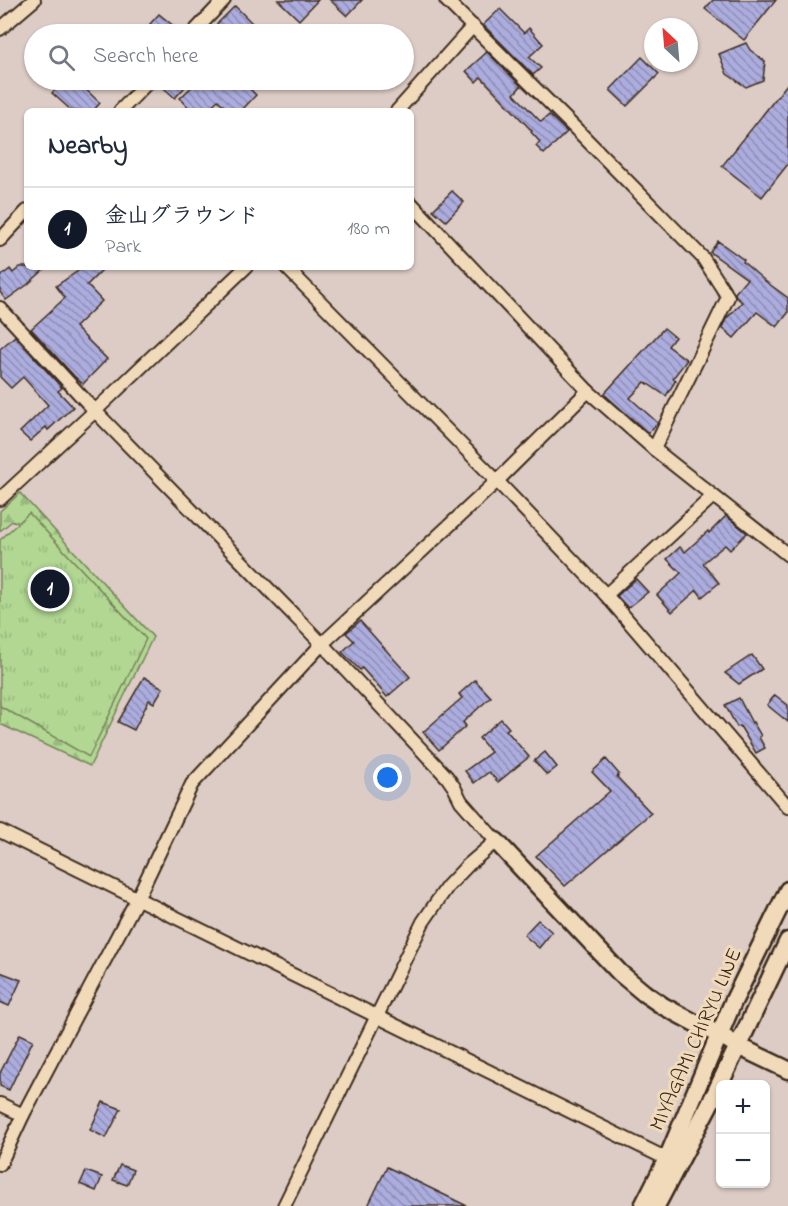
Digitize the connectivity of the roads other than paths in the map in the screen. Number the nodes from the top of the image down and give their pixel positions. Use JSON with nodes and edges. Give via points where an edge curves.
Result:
{"nodes":[{"id":1,"x":34,"y":0,"type":"edge"},
{"id":2,"x":224,"y":0,"type":"edge"},
{"id":3,"x":446,"y":0,"type":"edge"},
{"id":4,"x":201,"y":24,"type":"edge"},
{"id":5,"x":473,"y":26,"type":"junction"},
{"id":6,"x":0,"y":29,"type":"edge"},
{"id":7,"x":140,"y":90,"type":"edge"},
{"id":8,"x":123,"y":108,"type":"edge"},
{"id":9,"x":401,"y":108,"type":"edge"},
{"id":10,"x":414,"y":206,"type":"edge"},
{"id":11,"x":24,"y":214,"type":"edge"},
{"id":12,"x":0,"y":240,"type":"edge"},
{"id":13,"x":243,"y":270,"type":"edge"},
{"id":14,"x":289,"y":270,"type":"edge"},
{"id":15,"x":0,"y":308,"type":"edge"},
{"id":16,"x":588,"y":391,"type":"junction"},
{"id":17,"x":95,"y":411,"type":"junction"},
{"id":18,"x":654,"y":449,"type":"junction"},
{"id":19,"x":497,"y":481,"type":"junction"},
{"id":20,"x":713,"y":496,"type":"junction"},
{"id":21,"x":0,"y":499,"type":"edge"},
{"id":22,"x":788,"y":555,"type":"edge"},
{"id":23,"x":606,"y":595,"type":"junction"},
{"id":24,"x":322,"y":644,"type":"junction"},
{"id":25,"x":788,"y":807,"type":"edge"},
{"id":26,"x":0,"y":831,"type":"edge"},
{"id":27,"x":496,"y":841,"type":"junction"},
{"id":28,"x":788,"y":890,"type":"edge"},
{"id":29,"x":137,"y":899,"type":"junction"},
{"id":30,"x":788,"y":941,"type":"edge"},
{"id":31,"x":377,"y":1017,"type":"junction"},
{"id":32,"x":720,"y":1035,"type":"junction"},
{"id":33,"x":738,"y":1046,"type":"junction"},
{"id":34,"x":788,"y":1070,"type":"edge"},
{"id":35,"x":0,"y":1104,"type":"edge"},
{"id":36,"x":23,"y":1115,"type":"junction"},
{"id":37,"x":667,"y":1159,"type":"junction"},
{"id":38,"x":0,"y":1164,"type":"edge"},
{"id":39,"x":284,"y":1206,"type":"edge"},
{"id":40,"x":643,"y":1206,"type":"edge"},
{"id":41,"x":656,"y":1206,"type":"edge"}],
"edges":[{"from":1,"to":6,"type":"street"},
{"from":2,"to":4,"type":"street"},
{"from":3,"to":5,"type":"street"},
{"from":5,"to":9,"type":"street"},
{"from":5,"to":18,"type":"street","via":[[703,258],[728,297]]},
{"from":7,"to":8,"type":"street"},
{"from":10,"to":16,"type":"street"},
{"from":11,"to":12,"type":"street"},
{"from":13,"to":17,"type":"street"},
{"from":14,"to":19,"type":"street"},
{"from":15,"to":17,"type":"street"},
{"from":16,"to":18,"type":"street"},
{"from":16,"to":19,"type":"street"},
{"from":17,"to":21,"type":"street"},
{"from":17,"to":24,"type":"street"},
{"from":18,"to":20,"type":"street"},
{"from":19,"to":23,"type":"street"},
{"from":19,"to":24,"type":"street"},
{"from":20,"to":22,"type":"street"},
{"from":20,"to":23,"type":"street"},
{"from":23,"to":25,"type":"street"},
{"from":24,"to":27,"type":"street","via":[[447,777],[460,801]]},
{"from":24,"to":29,"type":"street","via":[[192,784]]},
{"from":26,"to":29,"type":"street"},
{"from":27,"to":31,"type":"street","via":[[447,887],[423,922]]},
{"from":27,"to":32,"type":"main road","via":[[625,977],[663,1006]]},
{"from":28,"to":32,"type":"main road","name":"MIYAGAMI CHIRYU LINE"},
{"from":29,"to":31,"type":"street"},
{"from":29,"to":36,"type":"street"},
{"from":30,"to":33,"type":"main road","name":"MIYAGAMI CHIRYU LINE"},
{"from":31,"to":37,"type":"street"},
{"from":31,"to":39,"type":"street"},
{"from":32,"to":33,"type":"main road"},
{"from":32,"to":37,"type":"main road","name":"MIYAGAMI CHIRYU LINE"},
{"from":33,"to":34,"type":"main road"},
{"from":33,"to":41,"type":"main road","name":"MIYAGAMI CHIRYU LINE"},
{"from":35,"to":36,"type":"street"},
{"from":36,"to":38,"type":"street"},
{"from":37,"to":40,"type":"main road","name":"MIYAGAMI CHIRYU LINE"}]}
